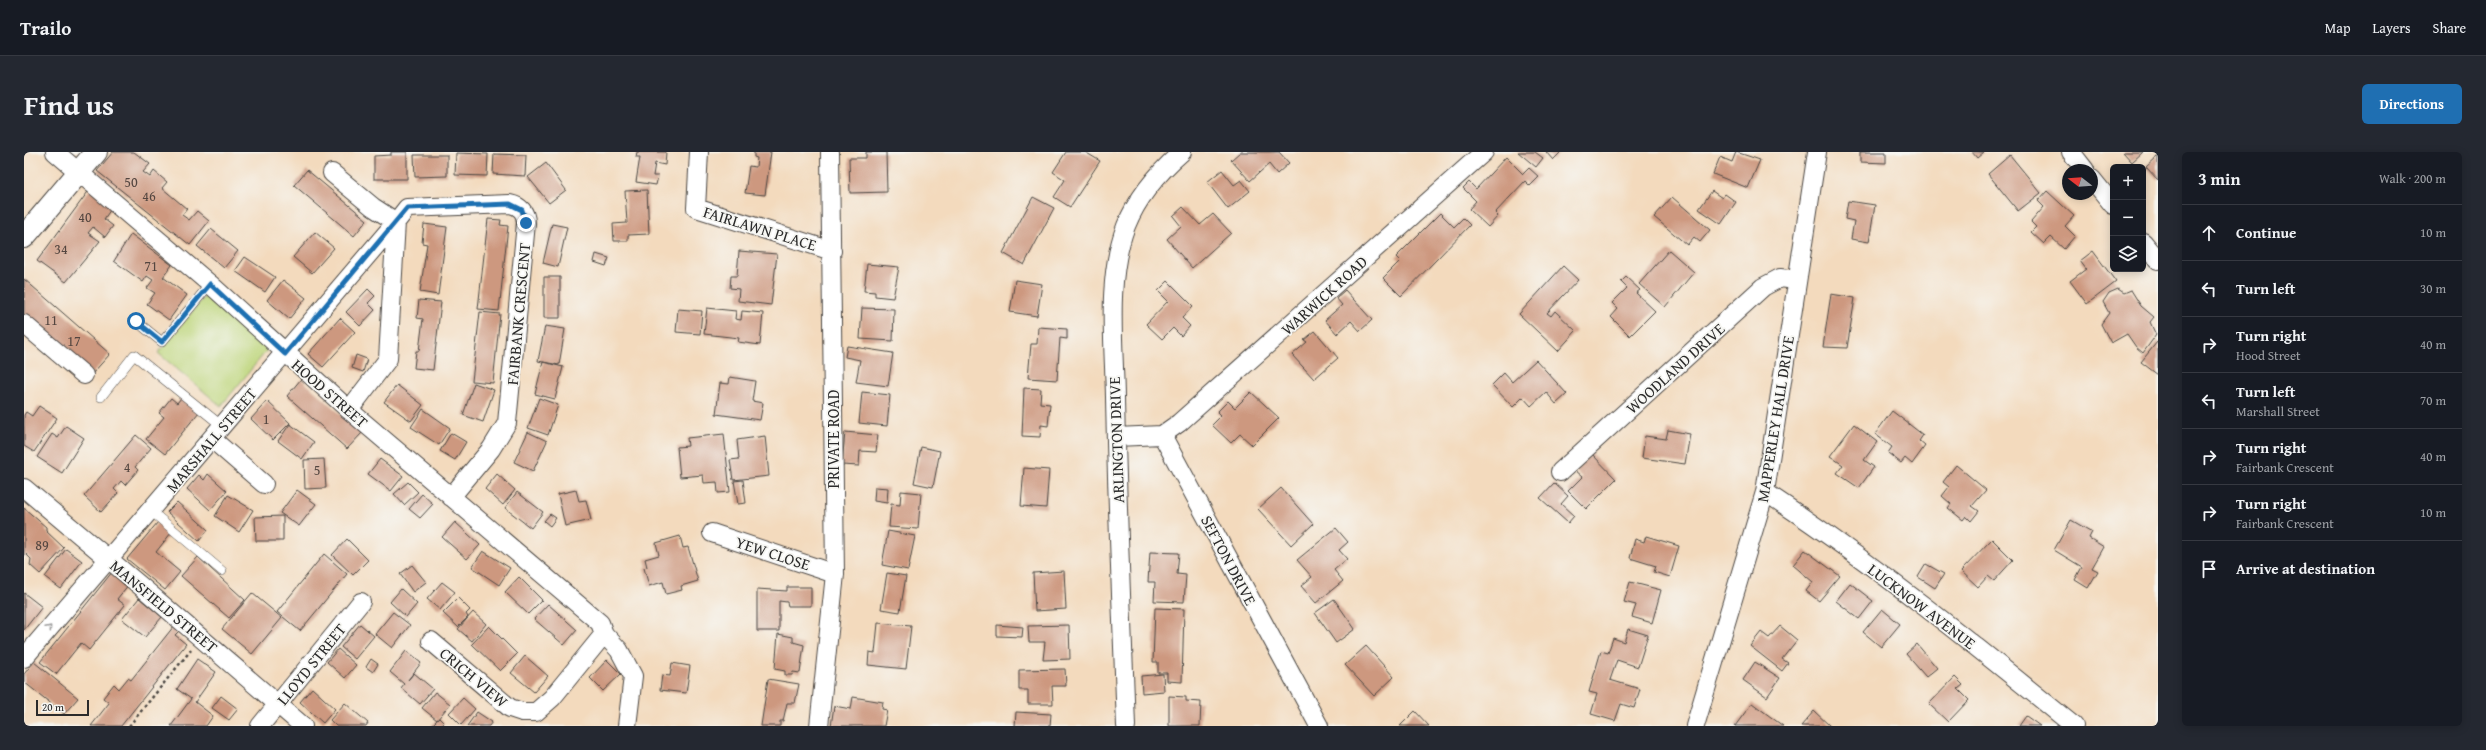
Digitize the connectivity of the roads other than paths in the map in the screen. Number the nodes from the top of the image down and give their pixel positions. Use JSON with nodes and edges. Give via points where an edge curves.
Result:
{"nodes":[{"id":1,"x":55,"y":152,"type":"edge"},
{"id":2,"x":96,"y":152,"type":"edge"},
{"id":3,"x":699,"y":152,"type":"edge"},
{"id":4,"x":830,"y":152,"type":"edge"},
{"id":5,"x":1182,"y":152,"type":"edge"},
{"id":6,"x":1484,"y":152,"type":"edge"},
{"id":7,"x":1817,"y":152,"type":"edge"},
{"id":8,"x":2071,"y":152,"type":"edge"},
{"id":9,"x":2080,"y":164,"type":"edge"},
{"id":10,"x":79,"y":172,"type":"junction"},
{"id":11,"x":332,"y":173,"type":"dead end"},
{"id":12,"x":2098,"y":186,"type":"edge"},
{"id":13,"x":2110,"y":201,"type":"edge"},
{"id":14,"x":396,"y":222,"type":"junction"},
{"id":15,"x":29,"y":228,"type":"edge"},
{"id":16,"x":2146,"y":246,"type":"edge"},
{"id":17,"x":832,"y":251,"type":"junction"},
{"id":18,"x":2158,"y":260,"type":"edge"},
{"id":19,"x":1796,"y":280,"type":"junction"},
{"id":20,"x":210,"y":284,"type":"junction"},
{"id":21,"x":136,"y":321,"type":"dead end"},
{"id":22,"x":24,"y":324,"type":"edge"},
{"id":23,"x":285,"y":354,"type":"junction"},
{"id":24,"x":84,"y":375,"type":"dead end"},
{"id":25,"x":101,"y":397,"type":"dead end"},
{"id":26,"x":349,"y":410,"type":"junction"},
{"id":27,"x":217,"y":432,"type":"junction"},
{"id":28,"x":1162,"y":435,"type":"junction"},
{"id":29,"x":1116,"y":437,"type":"junction"},
{"id":30,"x":1560,"y":472,"type":"dead end"},
{"id":31,"x":264,"y":484,"type":"dead end"},
{"id":32,"x":24,"y":488,"type":"edge"},
{"id":33,"x":1765,"y":492,"type":"junction"},
{"id":34,"x":451,"y":497,"type":"junction"},
{"id":35,"x":151,"y":511,"type":"junction"},
{"id":36,"x":712,"y":533,"type":"dead end"},
{"id":37,"x":108,"y":558,"type":"junction"},
{"id":38,"x":222,"y":571,"type":"dead end"},
{"id":39,"x":834,"y":574,"type":"junction"},
{"id":40,"x":361,"y":602,"type":"dead end"},
{"id":41,"x":604,"y":634,"type":"junction"},
{"id":42,"x":431,"y":641,"type":"dead end"},
{"id":43,"x":24,"y":658,"type":"edge"},
{"id":44,"x":278,"y":704,"type":"junction"},
{"id":45,"x":260,"y":726,"type":"edge"},
{"id":46,"x":303,"y":726,"type":"edge"},
{"id":47,"x":627,"y":726,"type":"edge"},
{"id":48,"x":819,"y":726,"type":"edge"},
{"id":49,"x":1126,"y":726,"type":"edge"},
{"id":50,"x":1319,"y":726,"type":"edge"},
{"id":51,"x":1695,"y":726,"type":"edge"},
{"id":52,"x":2074,"y":726,"type":"edge"}],
"edges":[{"from":1,"to":10,"type":"street","name":"HOOD STREET"},
{"from":2,"to":10,"type":"street"},
{"from":3,"to":17,"type":"street","name":"FAIRLAWN PLACE","via":[[696,208]]},
{"from":4,"to":17,"type":"street","name":"PRIVATE ROAD"},
{"from":5,"to":29,"type":"street","name":"ARLINGTON DRIVE","via":[[1165,167],[1138,201],[1126,227],[1117,263],[1113,305]]},
{"from":6,"to":28,"type":"street","name":"WARWICK ROAD","via":[[1179,423]]},
{"from":7,"to":19,"type":"street","name":"MAPPERLEY HALL DRIVE"},
{"from":8,"to":9,"type":"street"},
{"from":10,"to":15,"type":"street"},
{"from":10,"to":20,"type":"street","name":"HOOD STREET"},
{"from":11,"to":14,"type":"street","via":[[373,207]]},
{"from":12,"to":13,"type":"street"},
{"from":14,"to":23,"type":"street","name":"MARSHALL STREET"},
{"from":14,"to":26,"type":"street","via":[[388,360]]},
{"from":14,"to":34,"type":"street","name":"FAIRBANK CRESCENT","via":[[407,208],[502,204],[519,207],[526,218],[507,423],[491,449]]},
{"from":16,"to":18,"type":"street"},
{"from":17,"to":39,"type":"street","name":"PRIVATE ROAD"},
{"from":19,"to":30,"type":"street","name":"WOODLAND DRIVE","via":[[1780,278],[1763,287]]},
{"from":19,"to":33,"type":"street","name":"MAPPERLEY HALL DRIVE"},
{"from":20,"to":21,"type":"lane","via":[[162,342]]},
{"from":20,"to":23,"type":"street","name":"HOOD STREET"},
{"from":22,"to":24,"type":"street"},
{"from":23,"to":26,"type":"street","name":"HOOD STREET"},
{"from":23,"to":27,"type":"street","name":"MARSHALL STREET"},
{"from":25,"to":27,"type":"lane","via":[[134,355]]},
{"from":26,"to":34,"type":"street","name":"HOOD STREET"},
{"from":27,"to":31,"type":"street"},
{"from":27,"to":35,"type":"street","name":"MARSHALL STREET"},
{"from":28,"to":29,"type":"street"},
{"from":28,"to":50,"type":"street","name":"SEFTON DRIVE"},
{"from":29,"to":49,"type":"street","name":"ARLINGTON DRIVE"},
{"from":32,"to":37,"type":"street","name":"MANSFIELD STREET"},
{"from":33,"to":51,"type":"street","name":"MAPPERLEY HALL DRIVE"},
{"from":33,"to":52,"type":"street","name":"LUCKNOW AVENUE","via":[[1816,526],[2018,679]]},
{"from":34,"to":41,"type":"street","name":"HOOD STREET","via":[[600,623]]},
{"from":35,"to":37,"type":"street","name":"MARSHALL STREET"},
{"from":35,"to":38,"type":"lane"},
{"from":36,"to":39,"type":"street","name":"YEW CLOSE"},
{"from":43,"to":37,"type":"street","name":"MARSHALL STREET","one_way":true},
{"from":37,"to":44,"type":"street","name":"MANSFIELD STREET"},
{"from":39,"to":48,"type":"street","name":"PRIVATE ROAD"},
{"from":40,"to":44,"type":"street","name":"LLOYD STREET"},
{"from":41,"to":42,"type":"street","name":"CRICH VIEW","via":[[552,698],[536,712],[510,708]]},
{"from":41,"to":47,"type":"street","name":"HOOD STREET","via":[[619,650],[633,676]]},
{"from":44,"to":45,"type":"street","name":"LLOYD STREET"},
{"from":44,"to":46,"type":"street","name":"MANSFIELD STREET"}]}
